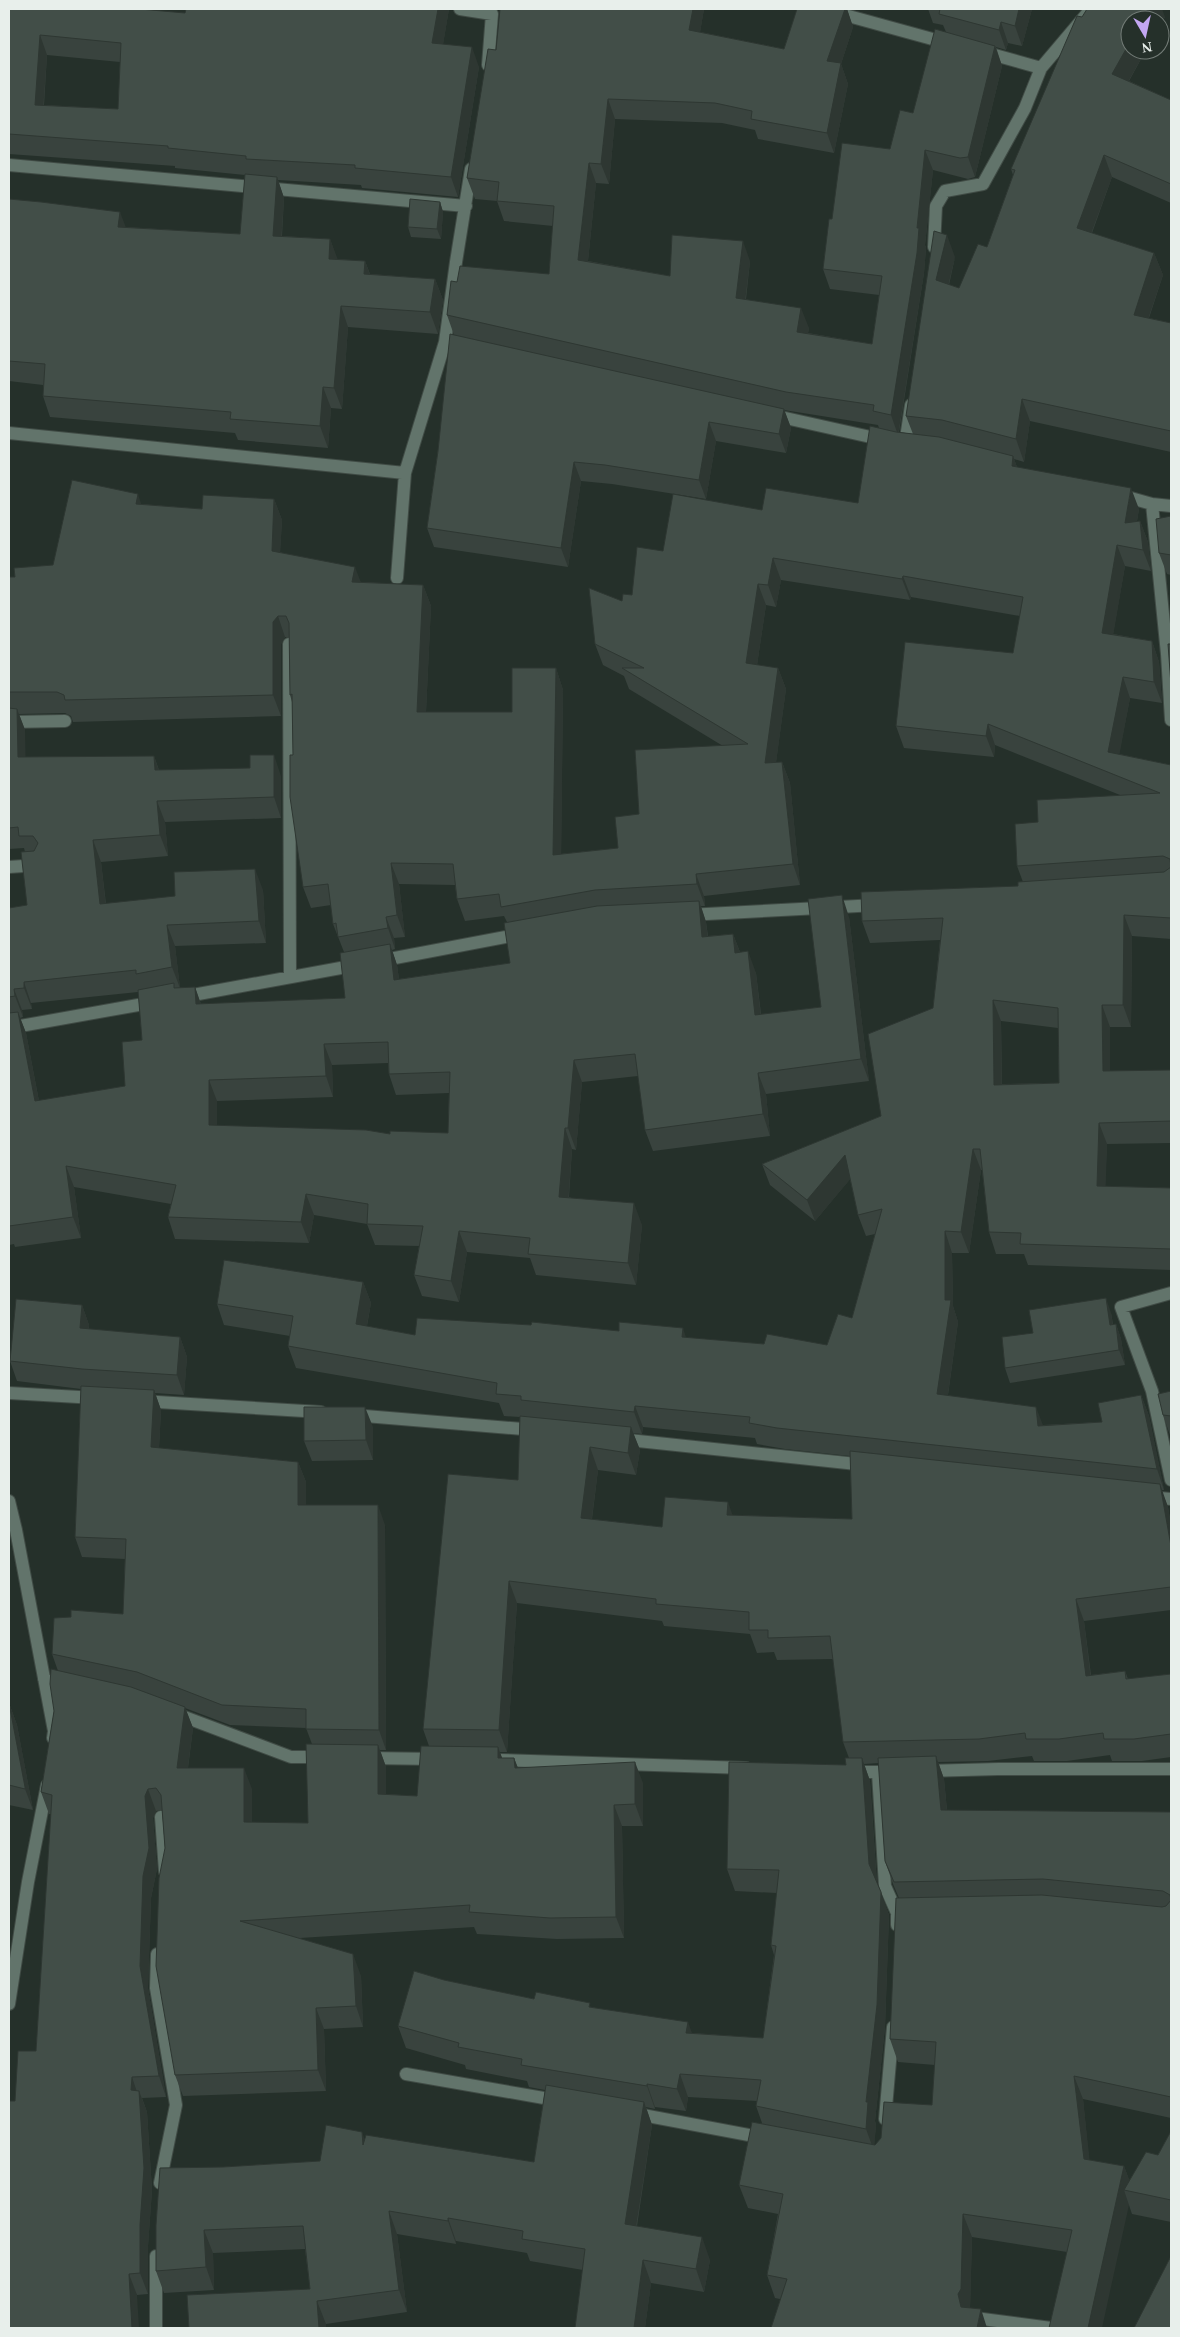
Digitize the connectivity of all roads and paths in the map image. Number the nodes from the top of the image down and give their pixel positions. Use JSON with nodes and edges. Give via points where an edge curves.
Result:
{"nodes":[{"id":1,"x":460,"y":9,"type":"edge"},
{"id":2,"x":823,"y":9,"type":"edge"},
{"id":3,"x":1091,"y":9,"type":"edge"},
{"id":4,"x":956,"y":45,"type":"edge"},
{"id":5,"x":975,"y":50,"type":"edge"},
{"id":6,"x":1041,"y":68,"type":"junction"},
{"id":7,"x":486,"y":78,"type":"edge"},
{"id":8,"x":473,"y":157,"type":"edge"},
{"id":9,"x":9,"y":165,"type":"edge"},
{"id":10,"x":466,"y":206,"type":"junction"},
{"id":11,"x":934,"y":256,"type":"edge"},
{"id":12,"x":914,"y":388,"type":"edge"},
{"id":13,"x":761,"y":412,"type":"edge"},
{"id":14,"x":9,"y":433,"type":"edge"},
{"id":15,"x":904,"y":444,"type":"junction"},
{"id":16,"x":922,"y":446,"type":"edge"},
{"id":17,"x":405,"y":473,"type":"junction"},
{"id":18,"x":1105,"y":491,"type":"edge"},
{"id":19,"x":1152,"y":504,"type":"junction"},
{"id":20,"x":1171,"y":506,"type":"edge"},
{"id":21,"x":397,"y":578,"type":"dead end"},
{"id":22,"x":289,"y":644,"type":"edge"},
{"id":23,"x":1171,"y":720,"type":"edge"},
{"id":24,"x":65,"y":721,"type":"edge"},
{"id":25,"x":9,"y":722,"type":"edge"},
{"id":26,"x":38,"y":865,"type":"edge"},
{"id":27,"x":9,"y":867,"type":"edge"},
{"id":28,"x":892,"y":904,"type":"edge"},
{"id":29,"x":674,"y":916,"type":"edge"},
{"id":30,"x":536,"y":932,"type":"edge"},
{"id":31,"x":290,"y":978,"type":"junction"},
{"id":32,"x":9,"y":1028,"type":"edge"},
{"id":33,"x":1171,"y":1293,"type":"edge"},
{"id":34,"x":9,"y":1394,"type":"edge"},
{"id":35,"x":108,"y":1399,"type":"edge"},
{"id":36,"x":128,"y":1400,"type":"edge"},
{"id":37,"x":550,"y":1432,"type":"edge"},
{"id":38,"x":608,"y":1438,"type":"edge"},
{"id":39,"x":1169,"y":1450,"type":"edge"},
{"id":40,"x":878,"y":1467,"type":"edge"},
{"id":41,"x":1171,"y":1480,"type":"edge"},
{"id":42,"x":1132,"y":1495,"type":"edge"},
{"id":43,"x":1171,"y":1499,"type":"edge"},
{"id":44,"x":9,"y":1502,"type":"edge"},
{"id":45,"x":44,"y":1679,"type":"junction"},
{"id":46,"x":83,"y":1688,"type":"edge"},
{"id":47,"x":166,"y":1710,"type":"edge"},
{"id":48,"x":52,"y":1751,"type":"edge"},
{"id":49,"x":330,"y":1758,"type":"edge"},
{"id":50,"x":350,"y":1758,"type":"edge"},
{"id":51,"x":447,"y":1760,"type":"edge"},
{"id":52,"x":486,"y":1760,"type":"edge"},
{"id":53,"x":760,"y":1768,"type":"edge"},
{"id":54,"x":1171,"y":1769,"type":"edge"},
{"id":55,"x":49,"y":1771,"type":"edge"},
{"id":56,"x":839,"y":1771,"type":"edge"},
{"id":57,"x":878,"y":1773,"type":"junction"},
{"id":58,"x":160,"y":1817,"type":"edge"},
{"id":59,"x":161,"y":1889,"type":"edge"},
{"id":60,"x":158,"y":1938,"type":"edge"},
{"id":61,"x":896,"y":1942,"type":"edge"},
{"id":62,"x":9,"y":2004,"type":"edge"},
{"id":63,"x":894,"y":2019,"type":"edge"},
{"id":64,"x":406,"y":2074,"type":"dead end"},
{"id":65,"x":570,"y":2102,"type":"edge"},
{"id":66,"x":618,"y":2111,"type":"edge"},
{"id":67,"x":883,"y":2133,"type":"edge"},
{"id":68,"x":779,"y":2141,"type":"edge"},
{"id":69,"x":160,"y":2192,"type":"edge"},
{"id":70,"x":156,"y":2247,"type":"edge"},
{"id":71,"x":975,"y":2318,"type":"edge"},
{"id":72,"x":156,"y":2328,"type":"edge"},
{"id":73,"x":1051,"y":2328,"type":"edge"}],
"edges":[{"from":1,"to":7,"type":"street","via":[[492,14]]},
{"from":2,"to":4,"type":"street"},
{"from":3,"to":6,"type":"street"},
{"from":5,"to":6,"type":"street"},
{"from":6,"to":11,"type":"street","via":[[1025,108],[983,184],[945,192],[936,206]]},
{"from":8,"to":10,"type":"street"},
{"from":9,"to":10,"type":"street"},
{"from":10,"to":17,"type":"street","via":[[450,343]]},
{"from":12,"to":15,"type":"street"},
{"from":13,"to":15,"type":"street"},
{"from":14,"to":17,"type":"street"},
{"from":15,"to":16,"type":"street"},
{"from":17,"to":21,"type":"street"},
{"from":18,"to":19,"type":"street"},
{"from":19,"to":20,"type":"street"},
{"from":19,"to":23,"type":"street"},
{"from":22,"to":31,"type":"street"},
{"from":24,"to":25,"type":"street"},
{"from":26,"to":27,"type":"street"},
{"from":28,"to":29,"type":"street"},
{"from":30,"to":31,"type":"street"},
{"from":31,"to":32,"type":"street"},
{"from":33,"to":39,"type":"street","via":[[1121,1307],[1152,1391]]},
{"from":34,"to":35,"type":"street"},
{"from":36,"to":37,"type":"street"},
{"from":38,"to":40,"type":"street"},
{"from":39,"to":41,"type":"street"},
{"from":42,"to":43,"type":"street"},
{"from":44,"to":45,"type":"street"},
{"from":45,"to":46,"type":"street"},
{"from":45,"to":48,"type":"street","via":[[54,1731]]},
{"from":47,"to":49,"type":"street","via":[[291,1757]]},
{"from":50,"to":51,"type":"street"},
{"from":52,"to":53,"type":"street"},
{"from":54,"to":57,"type":"street"},
{"from":55,"to":62,"type":"street"},
{"from":56,"to":57,"type":"street"},
{"from":57,"to":61,"type":"street","via":[[885,1886],[902,1913]]},
{"from":58,"to":59,"type":"street","via":[[165,1870]]},
{"from":60,"to":69,"type":"street","via":[[156,1988],[176,2105]]},
{"from":63,"to":67,"type":"street"},
{"from":64,"to":65,"type":"street"},
{"from":66,"to":68,"type":"street"},
{"from":70,"to":72,"type":"street"},
{"from":71,"to":73,"type":"street"}]}
